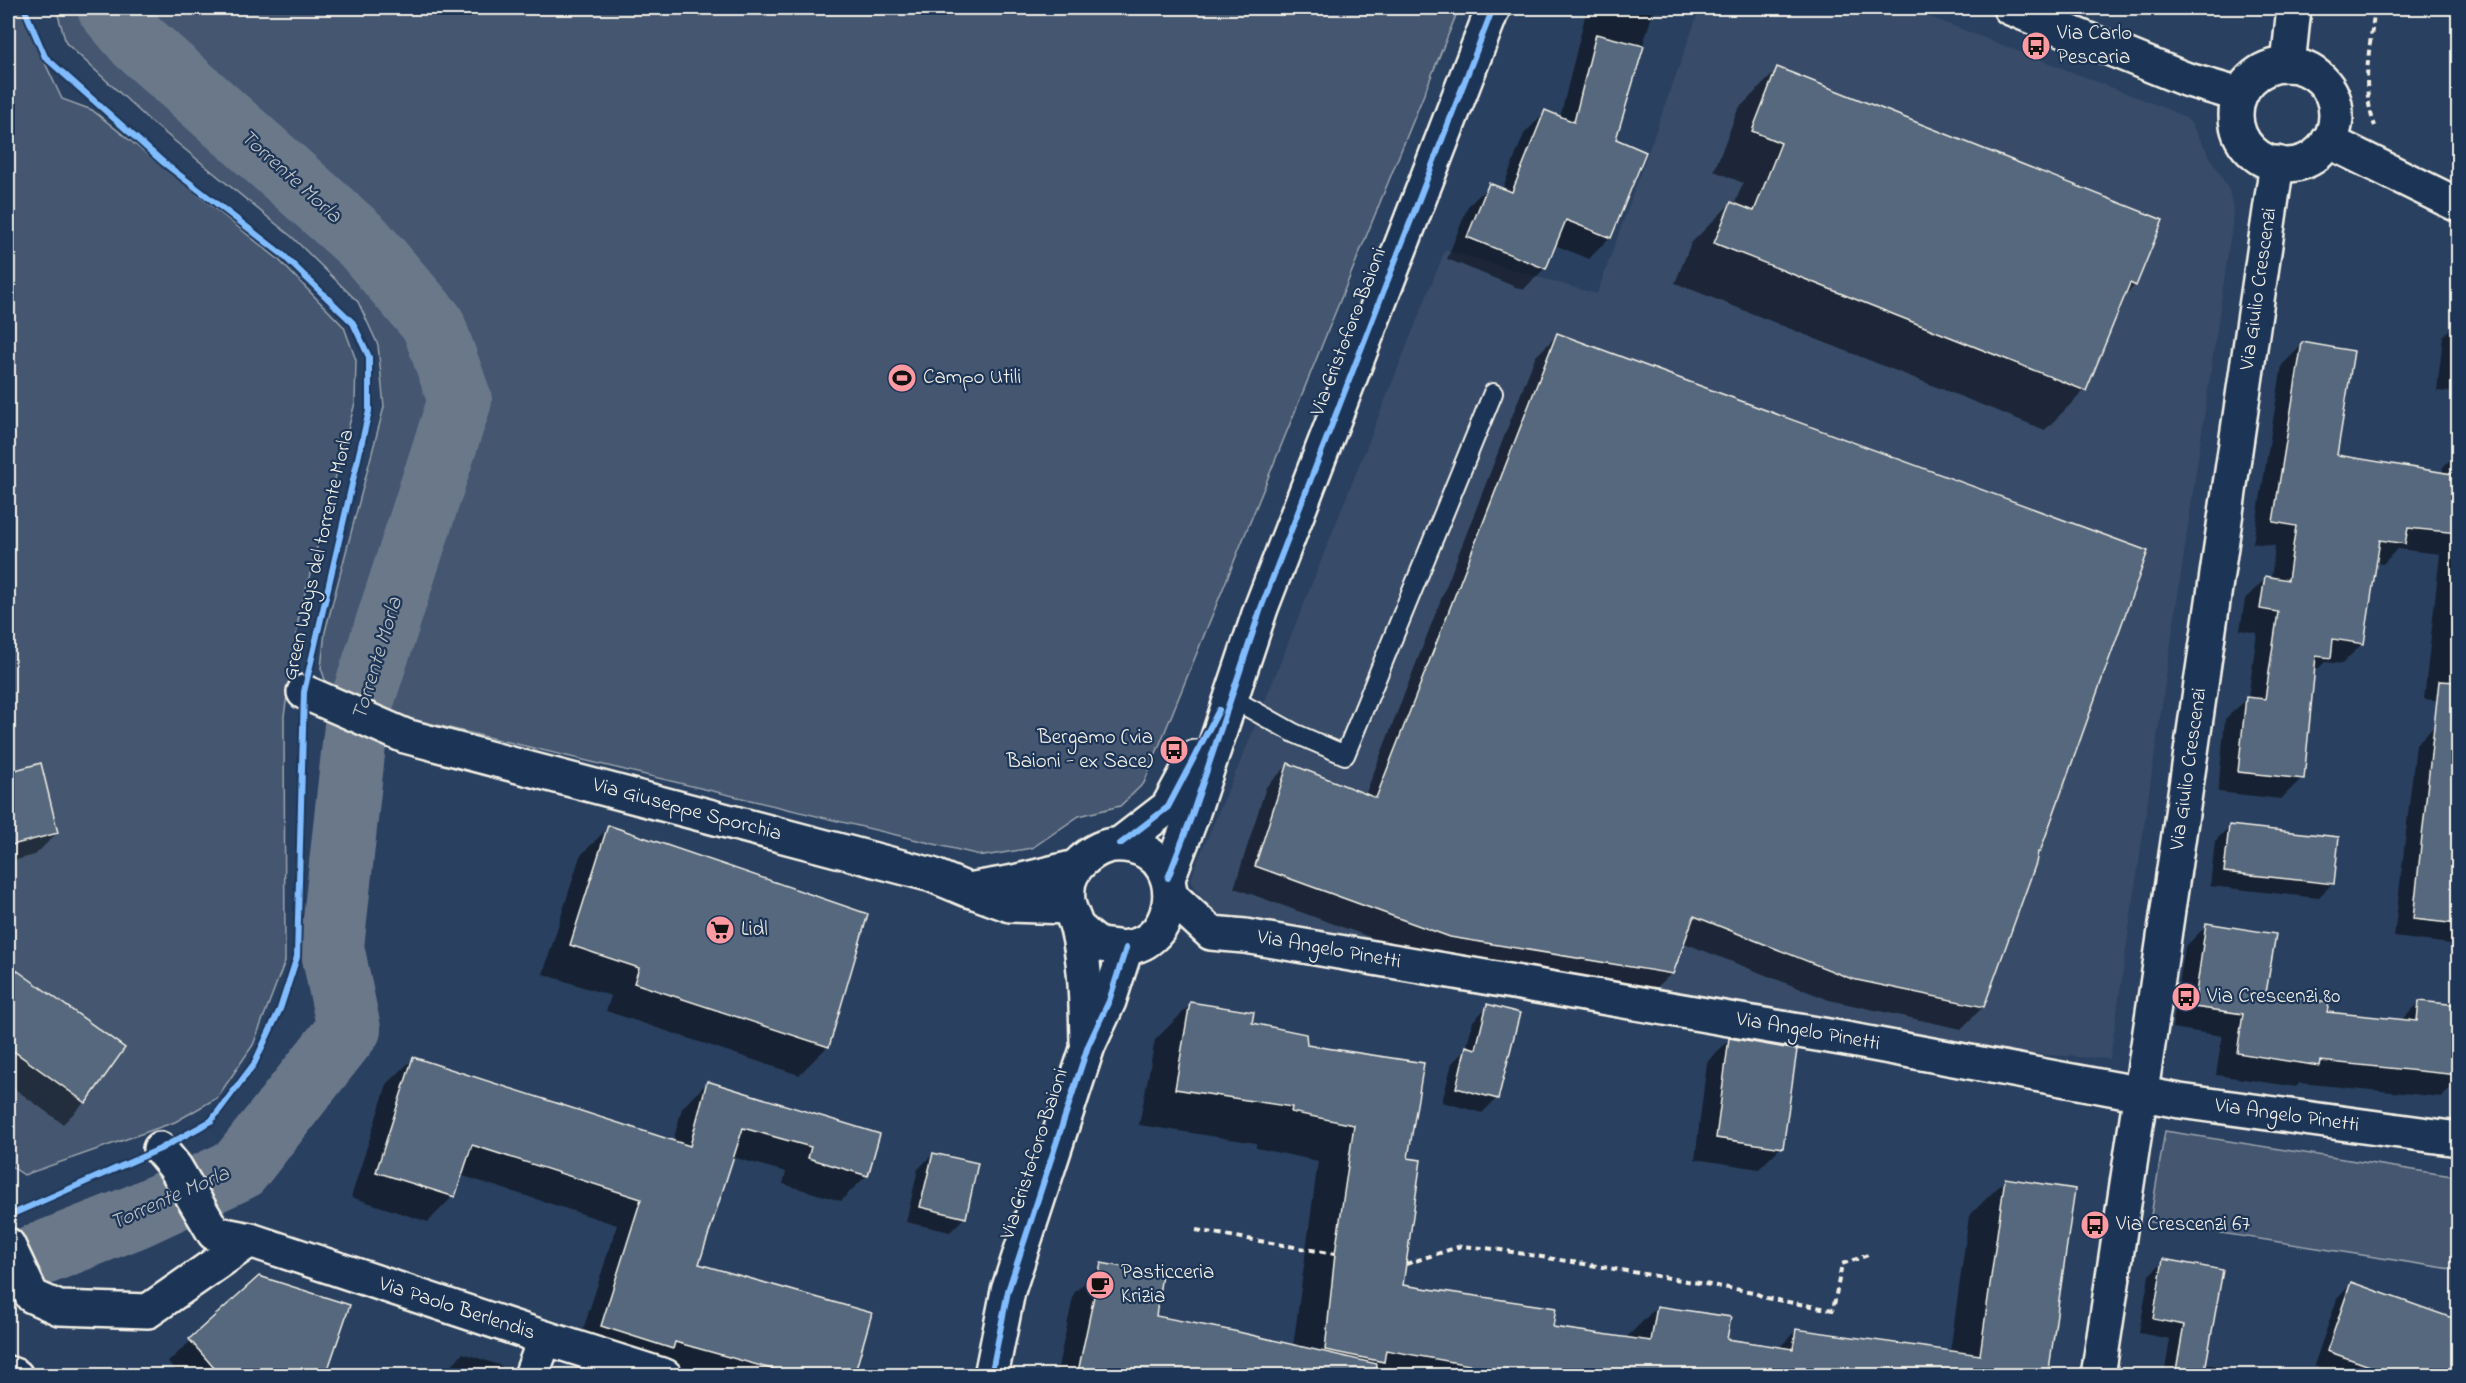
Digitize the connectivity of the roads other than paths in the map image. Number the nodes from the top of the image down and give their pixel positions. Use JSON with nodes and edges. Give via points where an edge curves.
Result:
{"nodes":[{"id":1,"x":1493,"y":8,"type":"edge"},
{"id":2,"x":2010,"y":8,"type":"edge"},
{"id":3,"x":2294,"y":8,"type":"edge"},
{"id":4,"x":2288,"y":65,"type":"junction"},
{"id":5,"x":2240,"y":95,"type":"junction"},
{"id":6,"x":2328,"y":141,"type":"junction"},
{"id":7,"x":2277,"y":163,"type":"junction"},
{"id":8,"x":2458,"y":205,"type":"edge"},
{"id":9,"x":1493,"y":393,"type":"dead end"},
{"id":10,"x":1235,"y":684,"type":"junction"},
{"id":11,"x":314,"y":697,"type":"dead end"},
{"id":12,"x":1120,"y":844,"type":"junction"},
{"id":13,"x":1076,"y":867,"type":"junction"},
{"id":14,"x":1170,"y":887,"type":"junction"},
{"id":15,"x":968,"y":890,"type":"junction"},
{"id":16,"x":1072,"y":917,"type":"junction"},
{"id":17,"x":1126,"y":948,"type":"junction"},
{"id":18,"x":1088,"y":1046,"type":"junction"},
{"id":19,"x":2141,"y":1093,"type":"junction"},
{"id":20,"x":2458,"y":1139,"type":"edge"},
{"id":21,"x":167,"y":1158,"type":"dead end"},
{"id":22,"x":250,"y":1240,"type":"junction"},
{"id":23,"x":8,"y":1245,"type":"edge"},
{"id":24,"x":544,"y":1338,"type":"junction"},
{"id":25,"x":8,"y":1372,"type":"edge"},
{"id":26,"x":16,"y":1376,"type":"edge"},
{"id":27,"x":531,"y":1376,"type":"edge"},
{"id":28,"x":665,"y":1376,"type":"edge"},
{"id":29,"x":991,"y":1376,"type":"edge"},
{"id":30,"x":2098,"y":1376,"type":"edge"}],
"edges":[{"from":1,"to":10,"type":"street","name":"Via Cristoforo Baioni"},
{"from":2,"to":5,"type":"street","via":[[2185,79]]},
{"from":3,"to":4,"type":"street"},
{"from":4,"to":5,"type":"street","via":[[2268,68],[2253,77]]},
{"from":4,"to":6,"type":"street","via":[[2310,71],[2329,88],[2336,114]]},
{"from":5,"to":7,"type":"street","via":[[2236,106],[2239,132],[2254,153]]},
{"from":6,"to":7,"type":"street","via":[[2319,153],[2303,161]]},
{"from":6,"to":8,"type":"street"},
{"from":7,"to":19,"type":"street","name":"Via Giulio Crescenzi"},
{"from":9,"to":10,"type":"lane","via":[[1345,755],[1294,733]]},
{"from":10,"to":12,"type":"street","name":"Via Cristoforo Baioni","via":[[1168,807]]},
{"from":10,"to":14,"type":"street","name":"Via Cristoforo Baioni"},
{"from":11,"to":15,"type":"street","name":"Via Giuseppe Sporchia","via":[[405,736],[932,874]]},
{"from":12,"to":13,"type":"street","name":"Via Cristoforo Baioni","via":[[1095,849]]},
{"from":12,"to":14,"type":"street","via":[[1140,848],[1157,860]]},
{"from":13,"to":15,"type":"street"},
{"from":13,"to":16,"type":"street","name":"Via Cristoforo Baioni","via":[[1068,886]]},
{"from":14,"to":17,"type":"street","name":"Via Cristoforo Baioni","via":[[1166,920],[1149,939]]},
{"from":14,"to":19,"type":"street","name":"Via Angelo Pinetti","via":[[1211,933],[1782,1028]]},
{"from":15,"to":16,"type":"street","name":"Via Giuseppe Sporchia","via":[[1010,905]]},
{"from":16,"to":17,"type":"street","via":[[1099,944]]},
{"from":16,"to":18,"type":"street","name":"Via Cristoforo Baioni","via":[[1086,994]]},
{"from":17,"to":18,"type":"street","name":"Via Cristoforo Baioni","via":[[1110,1001]]},
{"from":18,"to":29,"type":"street","name":"Via Cristoforo Baioni","via":[[1008,1291]]},
{"from":19,"to":20,"type":"street","name":"Via Angelo Pinetti"},
{"from":19,"to":30,"type":"street","name":"Via Giulio Crescenzi"},
{"from":21,"to":22,"type":"street","name":"Via Paolo Berlendis","via":[[214,1233]]},
{"from":22,"to":23,"type":"street","via":[[148,1311],[59,1308],[32,1296]]},
{"from":22,"to":24,"type":"street","name":"Via Paolo Berlendis"},
{"from":24,"to":27,"type":"street"},
{"from":24,"to":28,"type":"street","name":"Via Paolo Berlendis"},
{"from":25,"to":26,"type":"street"}]}
